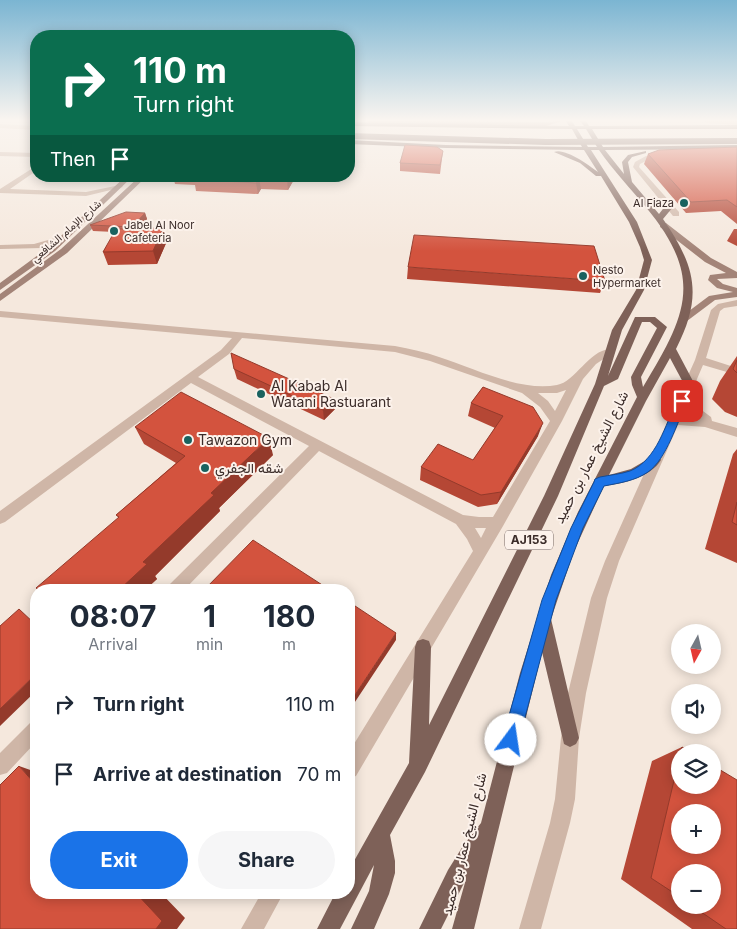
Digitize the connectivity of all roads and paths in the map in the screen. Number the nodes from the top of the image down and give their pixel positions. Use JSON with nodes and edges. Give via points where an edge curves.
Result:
{"nodes":[{"id":1,"x":585,"y":164,"type":"edge"},
{"id":2,"x":598,"y":164,"type":"edge"},
{"id":3,"x":613,"y":164,"type":"edge"},
{"id":4,"x":626,"y":164,"type":"edge"},
{"id":5,"x":637,"y":164,"type":"edge"},
{"id":6,"x":30,"y":173,"type":"edge"},
{"id":7,"x":606,"y":181,"type":"junction"},
{"id":8,"x":124,"y":182,"type":"edge"},
{"id":9,"x":138,"y":182,"type":"edge"},
{"id":10,"x":630,"y":184,"type":"junction"},
{"id":11,"x":120,"y":186,"type":"junction"},
{"id":12,"x":5,"y":191,"type":"edge"},
{"id":13,"x":86,"y":194,"type":"junction"},
{"id":14,"x":102,"y":204,"type":"junction"},
{"id":15,"x":669,"y":207,"type":"junction"},
{"id":16,"x":676,"y":214,"type":"dead end"},
{"id":17,"x":661,"y":222,"type":"junction"},
{"id":18,"x":66,"y":236,"type":"junction"},
{"id":19,"x":0,"y":247,"type":"edge"},
{"id":20,"x":20,"y":248,"type":"junction"},
{"id":21,"x":34,"y":263,"type":"junction"},
{"id":22,"x":737,"y":276,"type":"edge"},
{"id":23,"x":0,"y":287,"type":"edge"},
{"id":24,"x":737,"y":290,"type":"edge"},
{"id":25,"x":737,"y":294,"type":"edge"},
{"id":26,"x":0,"y":298,"type":"edge"},
{"id":27,"x":737,"y":303,"type":"edge"},
{"id":28,"x":2,"y":313,"type":"edge"},
{"id":29,"x":684,"y":319,"type":"junction"},
{"id":30,"x":241,"y":334,"type":"junction"},
{"id":31,"x":670,"y":348,"type":"junction"},
{"id":32,"x":608,"y":352,"type":"junction"},
{"id":33,"x":700,"y":360,"type":"junction"},
{"id":34,"x":737,"y":372,"type":"edge"},
{"id":35,"x":578,"y":377,"type":"junction"},
{"id":36,"x":190,"y":378,"type":"junction"},
{"id":37,"x":690,"y":383,"type":"junction"},
{"id":38,"x":600,"y":384,"type":"junction"},
{"id":39,"x":526,"y":390,"type":"junction"},
{"id":40,"x":643,"y":398,"type":"junction"},
{"id":41,"x":682,"y":401,"type":"junction"},
{"id":42,"x":556,"y":421,"type":"junction"},
{"id":43,"x":672,"y":421,"type":"junction"},
{"id":44,"x":713,"y":424,"type":"junction"},
{"id":45,"x":737,"y":433,"type":"edge"},
{"id":46,"x":317,"y":445,"type":"junction"},
{"id":47,"x":655,"y":460,"type":"junction"},
{"id":48,"x":600,"y":482,"type":"junction"},
{"id":49,"x":0,"y":518,"type":"edge"},
{"id":50,"x":461,"y":520,"type":"junction"},
{"id":51,"x":498,"y":522,"type":"junction"},
{"id":52,"x":480,"y":552,"type":"junction"},
{"id":53,"x":180,"y":584,"type":"edge"},
{"id":54,"x":543,"y":616,"type":"junction"},
{"id":55,"x":423,"y":647,"type":"junction"},
{"id":56,"x":30,"y":735,"type":"edge"},
{"id":57,"x":570,"y":738,"type":"junction"},
{"id":58,"x":355,"y":759,"type":"edge"},
{"id":59,"x":418,"y":765,"type":"junction"},
{"id":60,"x":0,"y":766,"type":"edge"},
{"id":61,"x":489,"y":827,"type":"junction"},
{"id":62,"x":380,"y":834,"type":"junction"},
{"id":63,"x":355,"y":879,"type":"edge"},
{"id":64,"x":270,"y":899,"type":"edge"},
{"id":65,"x":344,"y":899,"type":"edge"},
{"id":66,"x":252,"y":929,"type":"edge"},
{"id":67,"x":328,"y":929,"type":"edge"},
{"id":68,"x":362,"y":929,"type":"edge"},
{"id":69,"x":430,"y":929,"type":"edge"},
{"id":70,"x":462,"y":929,"type":"edge"},
{"id":71,"x":530,"y":929,"type":"edge"}],
"edges":[{"from":1,"to":7,"type":"main road"},
{"from":2,"to":7,"type":"main road","name":"شارع الشيخ عمار بن حميد","number":"AJ153"},
{"from":3,"to":10,"type":"main road","name":"شارع الشيخ عمار بن حميد","number":"AJ153"},
{"from":4,"to":10,"type":"main road"},
{"from":5,"to":15,"type":"street"},
{"from":6,"to":12,"type":"street","via":[[17,186]]},
{"from":7,"to":32,"type":"main road","name":"شارع الشيخ عمار بن حميد","number":"AJ153","via":[[633,222],[648,260],[640,290]]},
{"from":8,"to":11,"type":"street","name":"شارع الإمام الشافعي"},
{"from":9,"to":26,"type":"street","name":"شارع الإمام الشافعي","via":[[64,251]]},
{"from":10,"to":17,"type":"main road","name":"شارع الشيخ عمار بن حميد","number":"AJ153"},
{"from":11,"to":13,"type":"street"},
{"from":11,"to":14,"type":"street","name":"شارع الإمام الشافعي"},
{"from":12,"to":13,"type":"street"},
{"from":13,"to":14,"type":"street"},
{"from":14,"to":18,"type":"street","name":"شارع الإمام الشافعي"},
{"from":15,"to":16,"type":"street"},
{"from":15,"to":17,"type":"main road"},
{"from":17,"to":22,"type":"street","via":[[708,260]]},
{"from":17,"to":29,"type":"main road","name":"شارع الشيخ عمار بن حميد","number":"AJ153","via":[[682,256],[686,269],[689,296]]},
{"from":18,"to":20,"type":"street","via":[[40,246]]},
{"from":18,"to":21,"type":"street","name":"شارع الإمام الشافعي"},
{"from":19,"to":20,"type":"street"},
{"from":20,"to":21,"type":"street","via":[[32,253]]},
{"from":21,"to":23,"type":"street","name":"شارع الإمام الشافعي"},
{"from":22,"to":24,"type":"street","via":[[717,275],[712,280],[720,286]]},
{"from":25,"to":29,"type":"street","via":[[712,298]]},
{"from":27,"to":33,"type":"street","via":[[716,310]]},
{"from":28,"to":30,"type":"street"},
{"from":29,"to":31,"type":"main road","name":"شارع الشيخ عمار بن حميد","number":"AJ153"},
{"from":30,"to":36,"type":"street","via":[[225,352]]},
{"from":30,"to":39,"type":"street","via":[[409,351]]},
{"from":31,"to":37,"type":"main road"},
{"from":31,"to":40,"type":"main road","name":"شارع الشيخ عمار بن حميد","number":"AJ153"},
{"from":32,"to":35,"type":"street","via":[[592,362]]},
{"from":32,"to":38,"type":"main road","name":"شارع الشيخ عمار بن حميد","number":"AJ153"},
{"from":33,"to":34,"type":"street"},
{"from":33,"to":37,"type":"street"},
{"from":35,"to":39,"type":"street","via":[[557,389]]},
{"from":35,"to":42,"type":"street"},
{"from":36,"to":46,"type":"street"},
{"from":36,"to":49,"type":"street"},
{"from":37,"to":41,"type":"street"},
{"from":38,"to":40,"type":"main road","via":[[610,381],[617,373],[638,319],[652,319],[662,327],[636,377]]},
{"from":38,"to":59,"type":"main road","name":"شارع الشيخ عمار بن حميد","number":"AJ153","via":[[551,496]]},
{"from":39,"to":42,"type":"street","via":[[544,404]]},
{"from":40,"to":48,"type":"main road","name":"شارع الشيخ عمار بن حميد","number":"AJ153"},
{"from":41,"to":43,"type":"street"},
{"from":41,"to":44,"type":"street"},
{"from":42,"to":51,"type":"street"},
{"from":43,"to":44,"type":"street","via":[[696,420]]},
{"from":43,"to":47,"type":"street"},
{"from":44,"to":45,"type":"street"},
{"from":46,"to":50,"type":"street"},
{"from":46,"to":53,"type":"street"},
{"from":47,"to":48,"type":"main road","via":[[632,475]]},
{"from":47,"to":57,"type":"street","via":[[599,598]]},
{"from":48,"to":54,"type":"main road","name":"شارع الشيخ عمار بن حميد","number":"AJ153","via":[[563,561]]},
{"from":50,"to":51,"type":"street"},
{"from":50,"to":52,"type":"street"},
{"from":51,"to":52,"type":"street"},
{"from":52,"to":55,"type":"street"},
{"from":54,"to":57,"type":"main road"},
{"from":54,"to":61,"type":"main road","name":"شارع الشيخ عمار بن حميد","number":"AJ153"},
{"from":55,"to":58,"type":"street"},
{"from":55,"to":59,"type":"main road"},
{"from":56,"to":60,"type":"street"},
{"from":57,"to":71,"type":"street","via":[[560,823]]},
{"from":59,"to":62,"type":"main road","name":"شارع الشيخ عمار بن حميد","number":"AJ153"},
{"from":61,"to":69,"type":"main road","via":[[452,883]]},
{"from":61,"to":70,"type":"main road","name":"شارع الشيخ عمار بن حميد","number":"AJ153"},
{"from":62,"to":63,"type":"main road","name":"شارع الشيخ عمار بن حميد","number":"AJ153"},
{"from":62,"to":68,"type":"main road","via":[[385,852],[384,878]]},
{"from":64,"to":66,"type":"street"},
{"from":65,"to":67,"type":"main road","name":"شارع الشيخ عمار بن حميد","number":"AJ153"}]}
